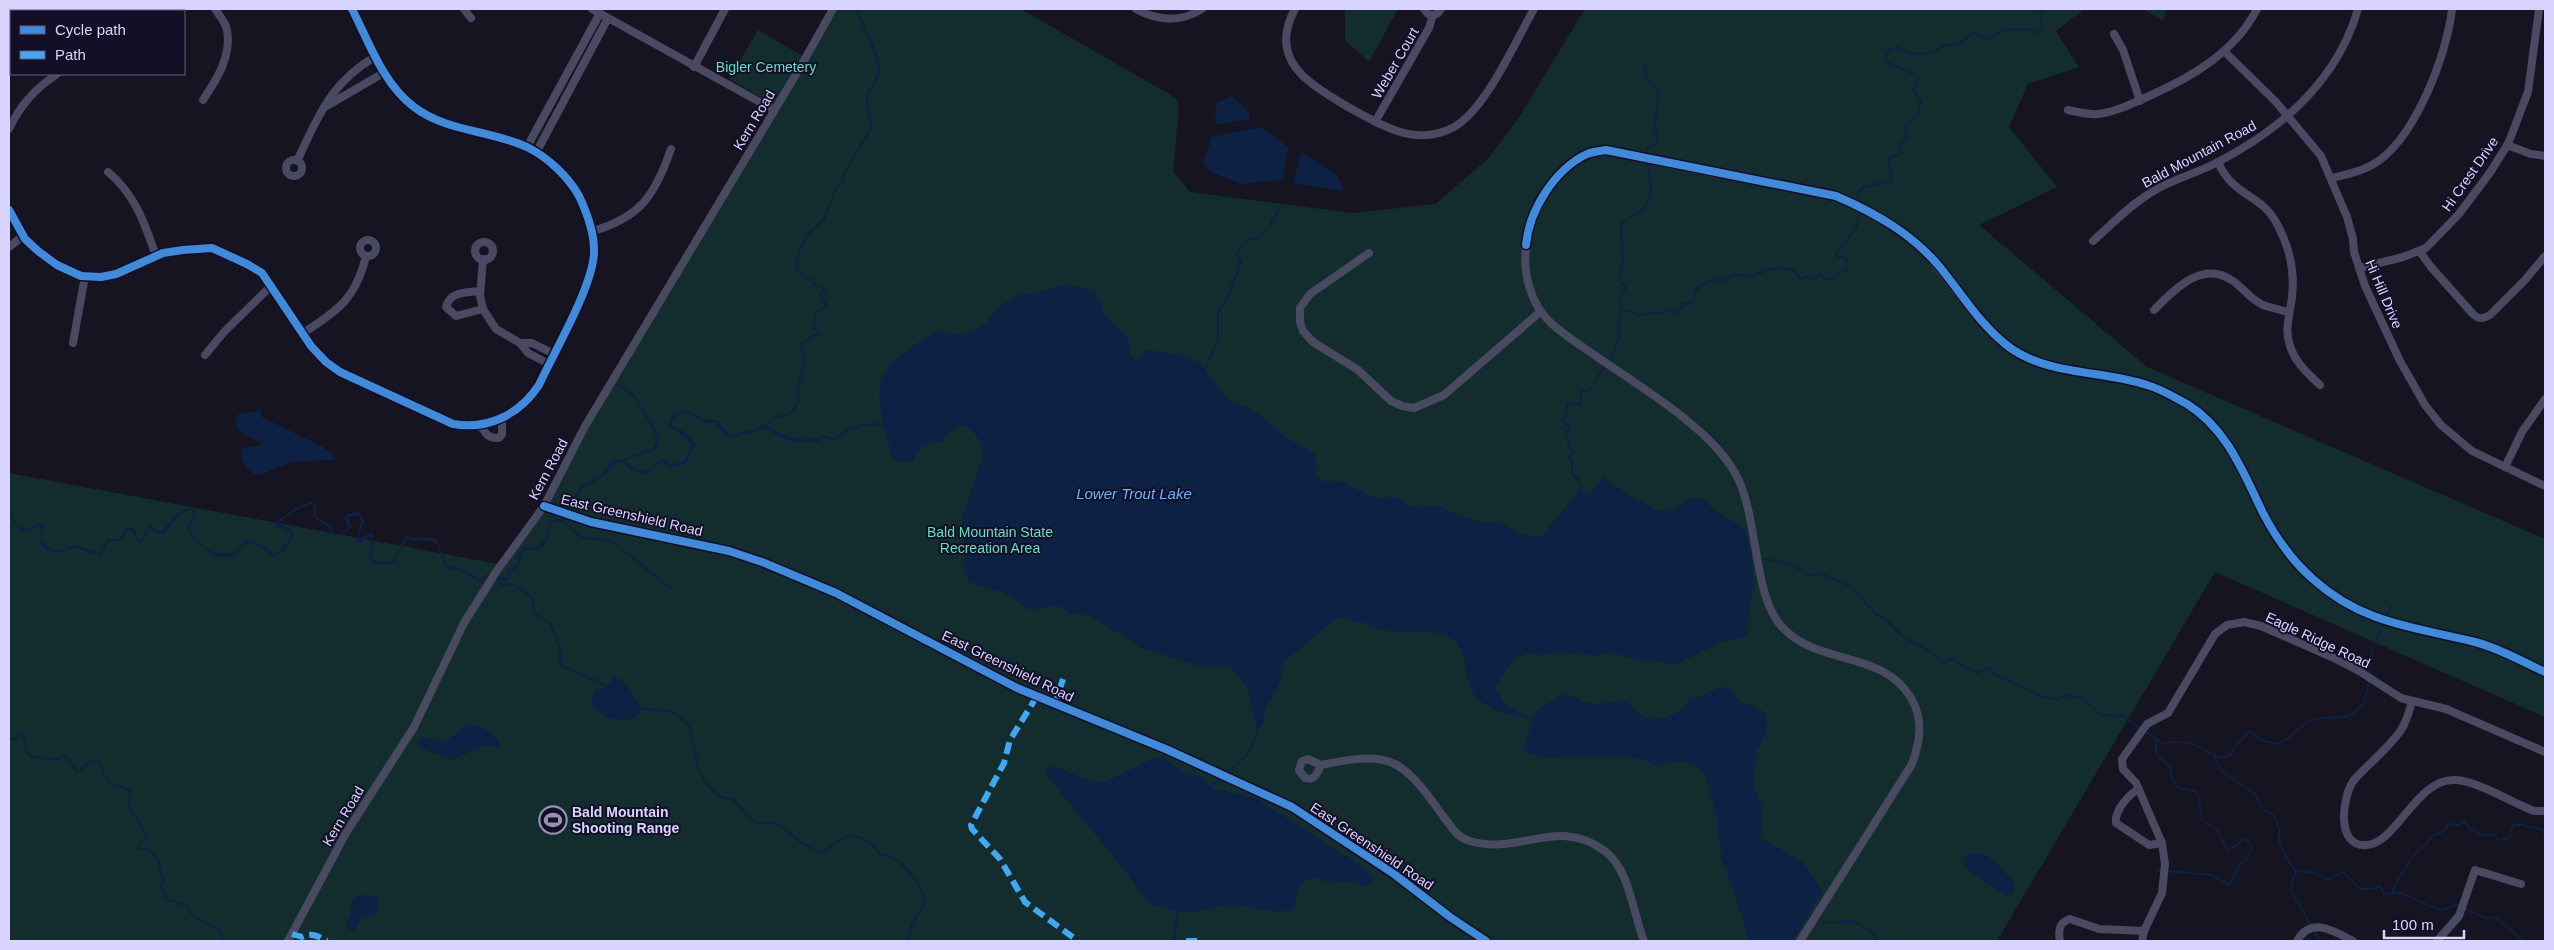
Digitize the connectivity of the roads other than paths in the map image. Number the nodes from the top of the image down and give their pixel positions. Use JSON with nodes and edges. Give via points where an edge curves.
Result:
{"nodes":[{"id":1,"x":215,"y":9,"type":"edge"},
{"id":2,"x":352,"y":9,"type":"edge"},
{"id":3,"x":464,"y":9,"type":"edge"},
{"id":4,"x":592,"y":9,"type":"edge"},
{"id":5,"x":725,"y":9,"type":"edge"},
{"id":6,"x":832,"y":9,"type":"edge"},
{"id":7,"x":1136,"y":9,"type":"edge"},
{"id":8,"x":1202,"y":9,"type":"edge"},
{"id":9,"x":1295,"y":9,"type":"edge"},
{"id":10,"x":1424,"y":9,"type":"edge"},
{"id":11,"x":1441,"y":9,"type":"edge"},
{"id":12,"x":1534,"y":9,"type":"edge"},
{"id":13,"x":2257,"y":9,"type":"edge"},
{"id":14,"x":2358,"y":9,"type":"edge"},
{"id":15,"x":2452,"y":9,"type":"edge"},
{"id":16,"x":2539,"y":9,"type":"edge"},
{"id":17,"x":600,"y":13,"type":"junction"},
{"id":18,"x":1433,"y":16,"type":"junction"},
{"id":19,"x":471,"y":18,"type":"dead end"},
{"id":20,"x":608,"y":18,"type":"junction"},
{"id":21,"x":2114,"y":34,"type":"dead end"},
{"id":22,"x":2224,"y":51,"type":"junction"},
{"id":23,"x":376,"y":56,"type":"junction"},
{"id":24,"x":694,"y":67,"type":"junction"},
{"id":25,"x":385,"y":72,"type":"junction"},
{"id":26,"x":56,"y":75,"type":"edge"},
{"id":27,"x":561,"y":85,"type":"junction"},
{"id":28,"x":570,"y":89,"type":"junction"},
{"id":29,"x":203,"y":100,"type":"dead end"},
{"id":30,"x":2140,"y":101,"type":"junction"},
{"id":31,"x":323,"y":108,"type":"junction"},
{"id":32,"x":774,"y":110,"type":"junction"},
{"id":33,"x":2068,"y":110,"type":"dead end"},
{"id":34,"x":12,"y":113,"type":"edge"},
{"id":35,"x":2289,"y":117,"type":"junction"},
{"id":36,"x":1375,"y":122,"type":"junction"},
{"id":37,"x":9,"y":129,"type":"edge"},
{"id":38,"x":2507,"y":145,"type":"junction"},
{"id":39,"x":527,"y":147,"type":"junction"},
{"id":40,"x":671,"y":149,"type":"dead end"},
{"id":41,"x":536,"y":153,"type":"junction"},
{"id":42,"x":2545,"y":156,"type":"edge"},
{"id":43,"x":297,"y":161,"type":"dead end"},
{"id":44,"x":2218,"y":162,"type":"junction"},
{"id":45,"x":108,"y":172,"type":"dead end"},
{"id":46,"x":2332,"y":178,"type":"junction"},
{"id":47,"x":9,"y":210,"type":"edge"},
{"id":48,"x":593,"y":231,"type":"junction"},
{"id":49,"x":23,"y":236,"type":"junction"},
{"id":50,"x":2093,"y":242,"type":"dead end"},
{"id":51,"x":9,"y":247,"type":"edge"},
{"id":52,"x":2420,"y":252,"type":"junction"},
{"id":53,"x":1369,"y":254,"type":"dead end"},
{"id":54,"x":156,"y":256,"type":"junction"},
{"id":55,"x":366,"y":256,"type":"dead end"},
{"id":56,"x":2545,"y":256,"type":"edge"},
{"id":57,"x":483,"y":260,"type":"dead end"},
{"id":58,"x":2359,"y":268,"type":"junction"},
{"id":59,"x":85,"y":276,"type":"junction"},
{"id":60,"x":271,"y":286,"type":"junction"},
{"id":61,"x":480,"y":291,"type":"junction"},
{"id":62,"x":483,"y":309,"type":"junction"},
{"id":63,"x":2154,"y":310,"type":"dead end"},
{"id":64,"x":1540,"y":312,"type":"junction"},
{"id":65,"x":2289,"y":312,"type":"junction"},
{"id":66,"x":303,"y":333,"type":"junction"},
{"id":67,"x":73,"y":343,"type":"dead end"},
{"id":68,"x":520,"y":343,"type":"junction"},
{"id":69,"x":554,"y":354,"type":"junction"},
{"id":70,"x":205,"y":355,"type":"dead end"},
{"id":71,"x":549,"y":364,"type":"junction"},
{"id":72,"x":2320,"y":385,"type":"dead end"},
{"id":73,"x":2545,"y":400,"type":"edge"},
{"id":74,"x":502,"y":419,"type":"junction"},
{"id":75,"x":480,"y":424,"type":"junction"},
{"id":76,"x":2504,"y":467,"type":"junction"},
{"id":77,"x":2545,"y":486,"type":"edge"},
{"id":78,"x":544,"y":506,"type":"junction"},
{"id":79,"x":2545,"y":672,"type":"edge"},
{"id":80,"x":2412,"y":702,"type":"junction"},
{"id":81,"x":2545,"y":752,"type":"edge"},
{"id":82,"x":1321,"y":765,"type":"dead end"},
{"id":83,"x":2139,"y":790,"type":"junction"},
{"id":84,"x":2545,"y":811,"type":"edge"},
{"id":85,"x":2162,"y":843,"type":"junction"},
{"id":86,"x":2521,"y":884,"type":"dead end"},
{"id":87,"x":2144,"y":931,"type":"junction"},
{"id":88,"x":288,"y":941,"type":"edge"},
{"id":89,"x":1486,"y":941,"type":"edge"},
{"id":90,"x":1644,"y":941,"type":"edge"},
{"id":91,"x":1800,"y":941,"type":"edge"},
{"id":92,"x":2060,"y":941,"type":"edge"},
{"id":93,"x":2142,"y":941,"type":"edge"},
{"id":94,"x":2297,"y":941,"type":"edge"},
{"id":95,"x":2353,"y":941,"type":"edge"},
{"id":96,"x":2437,"y":941,"type":"edge"}],
"edges":[{"from":1,"to":29,"type":"street","via":[[227,28],[228,46],[221,72]]},
{"from":2,"to":23,"type":"street"},
{"from":3,"to":19,"type":"street"},
{"from":4,"to":17,"type":"street"},
{"from":5,"to":24,"type":"street"},
{"from":6,"to":32,"type":"street","name":"Kern Road"},
{"from":7,"to":8,"type":"street","via":[[1167,19],[1187,16]]},
{"from":9,"to":36,"type":"street","via":[[1288,24],[1287,39],[1289,56],[1296,70],[1316,88]]},
{"from":10,"to":18,"type":"street","name":"Weber Court"},
{"from":11,"to":18,"type":"street","name":"Weber Court"},
{"from":12,"to":36,"type":"street","via":[[1478,106],[1459,123],[1440,133],[1418,136],[1393,131]]},
{"from":13,"to":22,"type":"street"},
{"from":14,"to":35,"type":"street","name":"Bald Mountain Road","via":[[2350,32],[2330,68]]},
{"from":15,"to":46,"type":"street","via":[[2438,69],[2427,94],[2397,141],[2372,165]]},
{"from":16,"to":38,"type":"street","name":"Hi Crest Drive","via":[[2528,92]]},
{"from":17,"to":20,"type":"street"},
{"from":17,"to":27,"type":"street"},
{"from":18,"to":36,"type":"street","name":"Weber Court"},
{"from":20,"to":24,"type":"street"},
{"from":20,"to":28,"type":"street"},
{"from":21,"to":30,"type":"street","via":[[2123,50]]},
{"from":22,"to":30,"type":"street","via":[[2194,74]]},
{"from":22,"to":35,"type":"street","name":"Hi Hill Drive"},
{"from":23,"to":25,"type":"street"},
{"from":23,"to":31,"type":"street","via":[[345,78]]},
{"from":24,"to":32,"type":"street"},
{"from":25,"to":31,"type":"street"},
{"from":25,"to":39,"type":"street","via":[[402,96],[427,116]]},
{"from":26,"to":34,"type":"street"},
{"from":27,"to":28,"type":"street"},
{"from":27,"to":39,"type":"street"},
{"from":28,"to":41,"type":"street"},
{"from":30,"to":33,"type":"street","via":[[2098,114]]},
{"from":31,"to":43,"type":"street"},
{"from":32,"to":78,"type":"street","name":"Kern Road","via":[[584,428]]},
{"from":34,"to":37,"type":"street"},
{"from":35,"to":44,"type":"street","name":"Bald Mountain Road","via":[[2261,138]]},
{"from":35,"to":46,"type":"street","name":"Hi Hill Drive","via":[[2316,147]]},
{"from":38,"to":42,"type":"street"},
{"from":38,"to":52,"type":"street","name":"Hi Crest Drive","via":[[2459,214]]},
{"from":39,"to":41,"type":"street"},
{"from":40,"to":48,"type":"street","via":[[646,202],[625,218]]},
{"from":41,"to":48,"type":"street","via":[[575,189]]},
{"from":44,"to":50,"type":"street","name":"Bald Mountain Road","via":[[2150,193]]},
{"from":44,"to":65,"type":"street","via":[[2230,183],[2264,206],[2278,224],[2293,273]]},
{"from":45,"to":54,"type":"street","via":[[119,181],[141,213]]},
{"from":46,"to":58,"type":"street","name":"Hi Hill Drive","via":[[2347,218]]},
{"from":47,"to":49,"type":"street"},
{"from":48,"to":69,"type":"street","via":[[595,251],[588,284]]},
{"from":49,"to":51,"type":"street"},
{"from":49,"to":59,"type":"street","via":[[57,265]]},
{"from":52,"to":56,"type":"street","via":[[2472,313],[2483,319],[2526,280]]},
{"from":52,"to":58,"type":"street","name":"Hi Crest Drive"},
{"from":53,"to":64,"type":"street","via":[[1310,294],[1300,308],[1300,322],[1313,342],[1358,370],[1391,401],[1402,406],[1414,408],[1444,395]]},
{"from":54,"to":59,"type":"street","via":[[116,274]]},
{"from":54,"to":60,"type":"street","via":[[212,248],[262,273]]},
{"from":55,"to":66,"type":"street","via":[[354,292],[340,308]]},
{"from":57,"to":61,"type":"street"},
{"from":58,"to":76,"type":"street","name":"Hi Hill Drive","via":[[2380,318],[2425,405],[2457,440]]},
{"from":59,"to":67,"type":"street"},
{"from":60,"to":66,"type":"street"},
{"from":60,"to":70,"type":"street"},
{"from":61,"to":62,"type":"street"},
{"from":61,"to":62,"type":"street","via":[[454,295],[446,307],[456,316]]},
{"from":62,"to":68,"type":"street","via":[[496,329]]},
{"from":63,"to":65,"type":"street","via":[[2179,285],[2207,274],[2230,279],[2263,305]]},
{"from":64,"to":79,"type":"street","via":[[1528,284],[1524,263],[1527,233],[1538,205],[1559,176],[1588,153],[1606,150],[1836,196],[1863,207],[1906,234],[1937,264],[1980,321],[2028,358],[2058,368],[2146,384],[2189,406],[2213,426],[2234,451],[2264,514],[2294,560],[2328,591],[2375,618],[2476,642]]},
{"from":64,"to":91,"type":"street","via":[[1570,338],[1694,426],[1722,453],[1745,492],[1766,595],[1778,624],[1790,636],[1806,644],[1880,669],[1896,678],[1916,708],[1919,745],[1912,764]]},
{"from":65,"to":72,"type":"street","via":[[2290,346],[2304,370]]},
{"from":66,"to":75,"type":"street","via":[[326,362],[340,372],[441,420],[464,426]]},
{"from":68,"to":69,"type":"street","via":[[532,343]]},
{"from":68,"to":71,"type":"street","via":[[528,353]]},
{"from":69,"to":71,"type":"street"},
{"from":71,"to":74,"type":"street","via":[[531,397]]},
{"from":73,"to":76,"type":"street","via":[[2522,432]]},
{"from":74,"to":75,"type":"street"},
{"from":74,"to":75,"type":"street","via":[[499,438],[487,435]]},
{"from":76,"to":77,"type":"street","name":"Hi Hill Drive"},
{"from":78,"to":88,"type":"street","name":"Kern Road","via":[[496,572],[454,642],[414,726],[346,833]]},
{"from":78,"to":89,"type":"street","name":"East Greenshield Road","via":[[591,522],[729,551],[836,593],[1018,688],[1168,750],[1292,808],[1394,874]]},
{"from":80,"to":81,"type":"street","name":"Eagle Ridge Road","via":[[2446,709]]},
{"from":80,"to":83,"type":"street","name":"Eagle Ridge Road","via":[[2334,658],[2253,623],[2234,622],[2214,634],[2168,713],[2147,724],[2122,759],[2123,769]]},
{"from":80,"to":84,"type":"street","via":[[2402,729],[2349,789],[2345,824],[2351,840],[2358,844],[2372,844],[2441,781],[2457,780],[2534,811]]},
{"from":82,"to":90,"type":"street","via":[[1356,758],[1396,763],[1415,778],[1454,830],[1466,840],[1509,845],[1563,834],[1595,844],[1618,867]]},
{"from":83,"to":85,"type":"street","name":"Eagle Ridge Road"},
{"from":83,"to":85,"type":"street","via":[[2129,795],[2116,823],[2149,845]]},
{"from":85,"to":87,"type":"street","name":"Eagle Ridge Road","via":[[2165,864],[2162,893]]},
{"from":86,"to":96,"type":"street","via":[[2474,870],[2459,916]]},
{"from":87,"to":92,"type":"street","via":[[2099,929],[2070,919],[2060,927]]},
{"from":87,"to":93,"type":"street","name":"Eagle Ridge Road"},
{"from":94,"to":95,"type":"street","via":[[2309,928],[2317,927],[2332,930]]}]}
